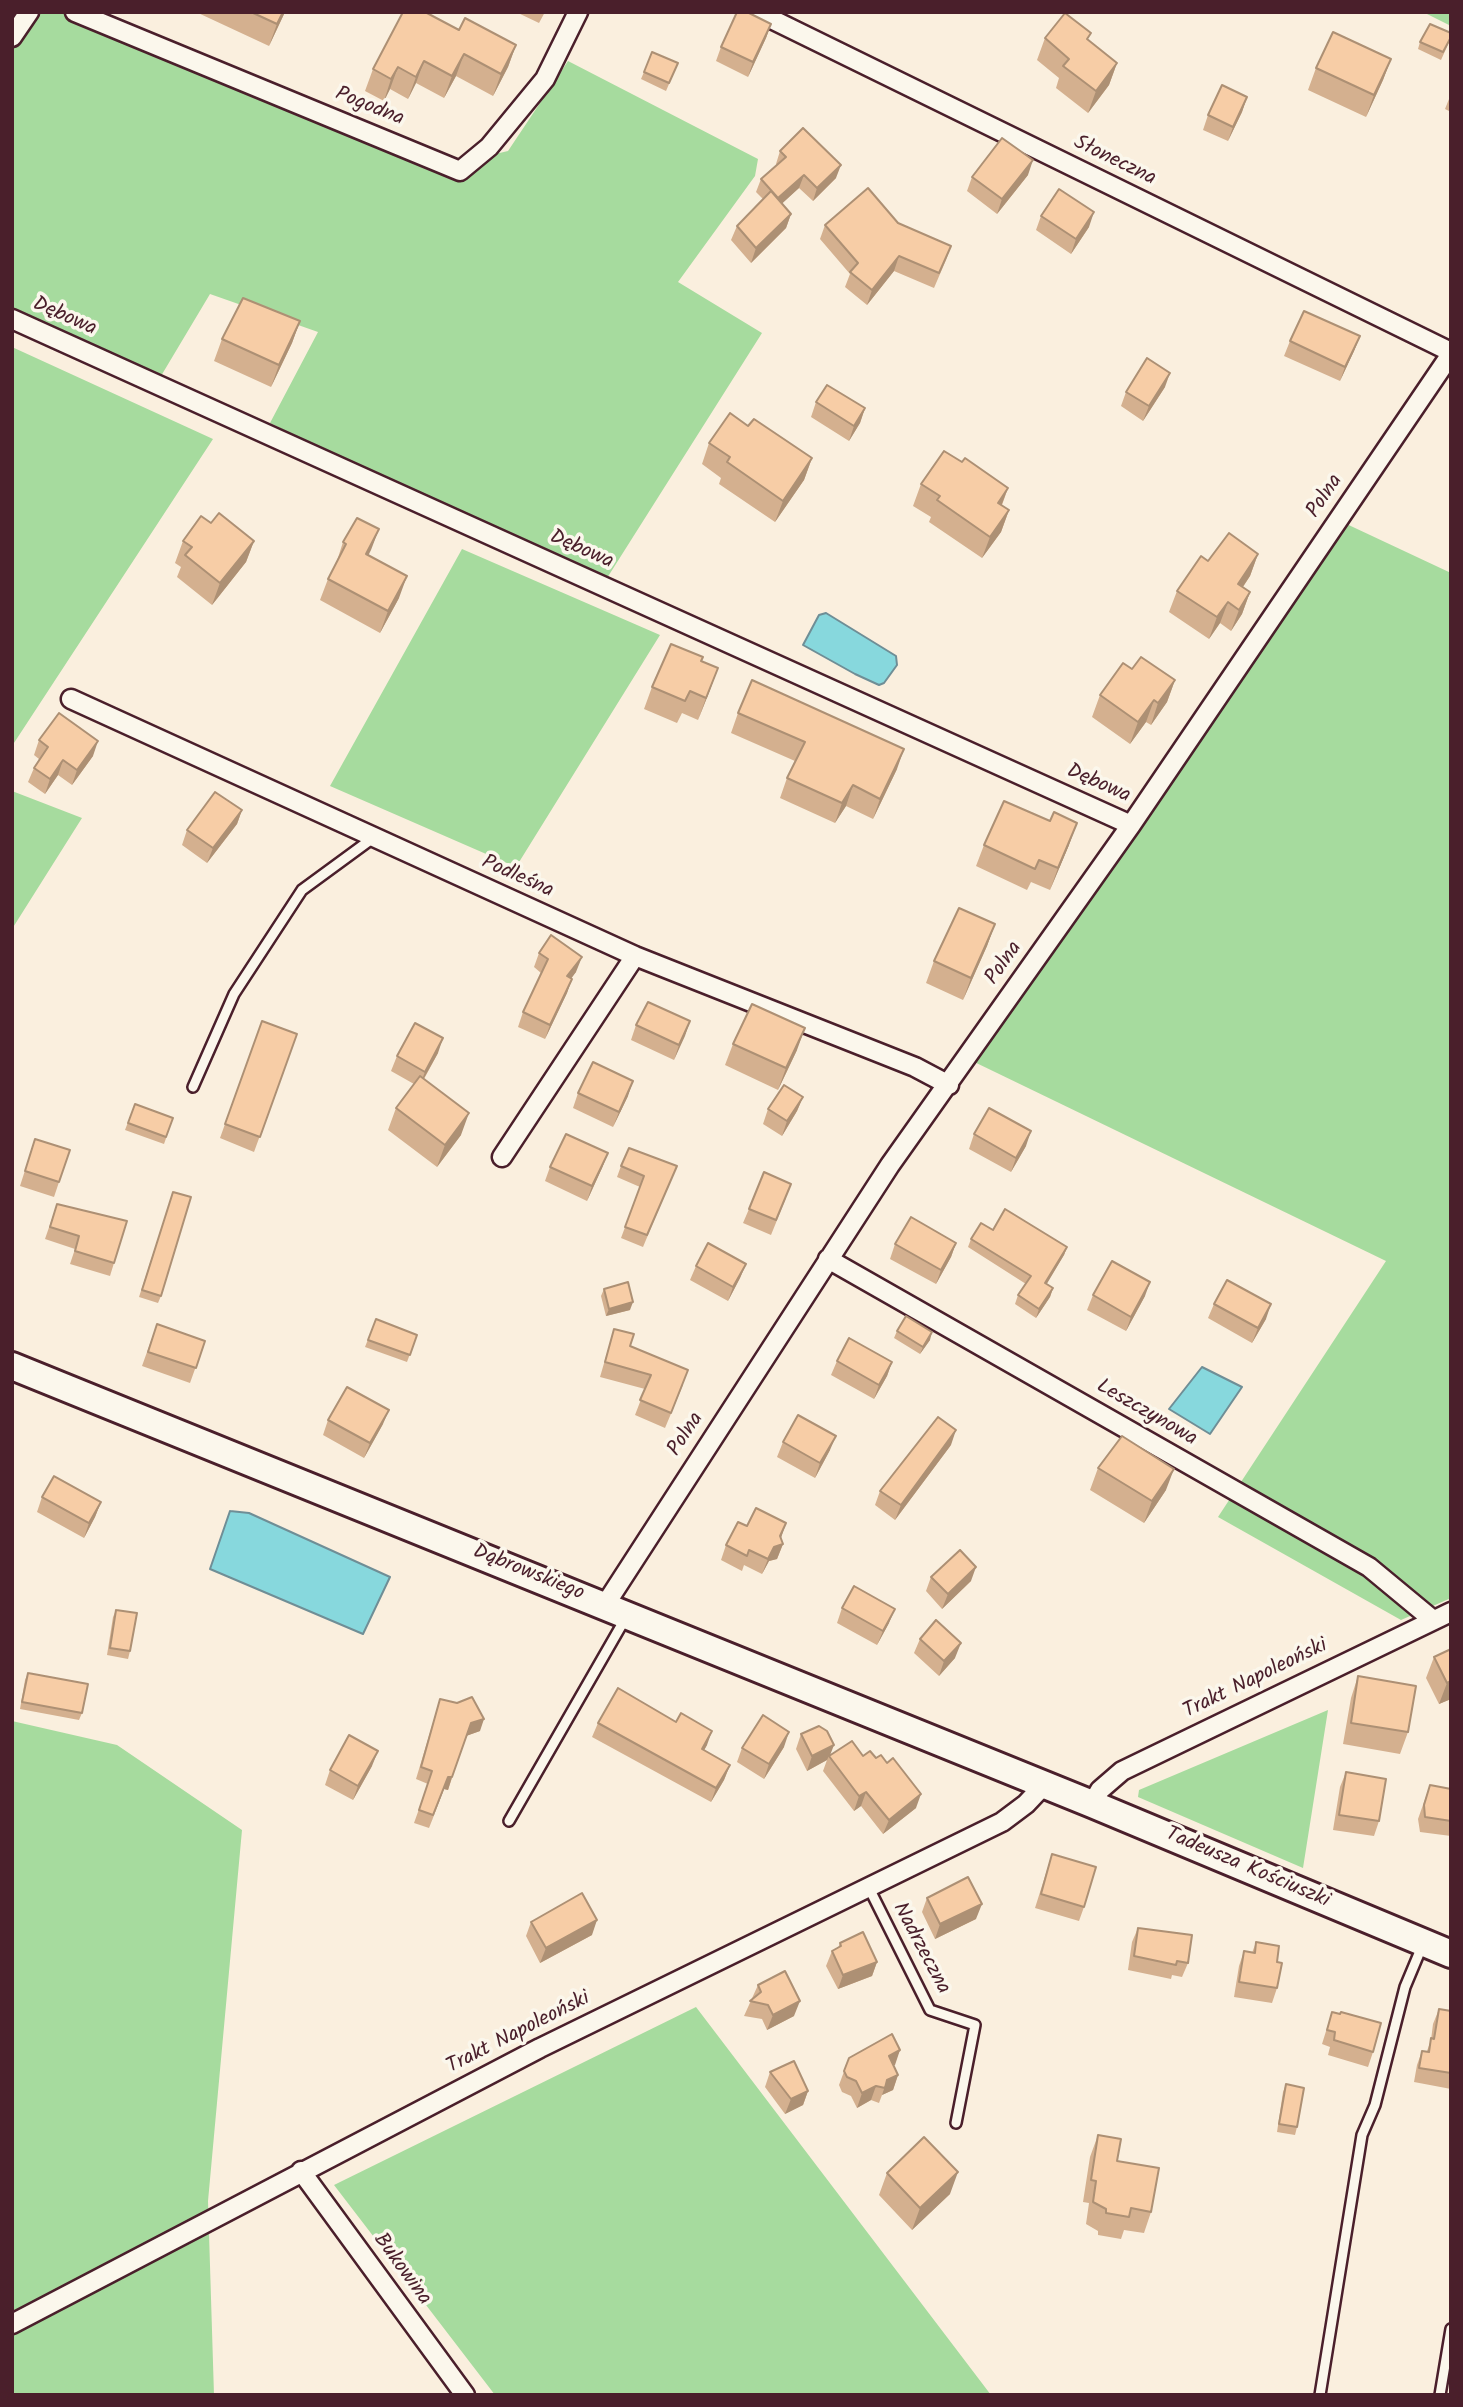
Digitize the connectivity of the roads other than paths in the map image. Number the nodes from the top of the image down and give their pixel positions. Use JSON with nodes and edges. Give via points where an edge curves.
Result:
{"nodes":[{"id":1,"x":29,"y":12,"type":"edge"},
{"id":2,"x":75,"y":12,"type":"edge"},
{"id":3,"x":578,"y":12,"type":"edge"},
{"id":4,"x":757,"y":12,"type":"edge"},
{"id":5,"x":12,"y":37,"type":"edge"},
{"id":6,"x":12,"y":319,"type":"edge"},
{"id":7,"x":1451,"y":353,"type":"edge"},
{"id":8,"x":71,"y":699,"type":"dead end"},
{"id":9,"x":1131,"y":825,"type":"junction"},
{"id":10,"x":373,"y":838,"type":"junction"},
{"id":11,"x":635,"y":956,"type":"junction"},
{"id":12,"x":949,"y":1085,"type":"junction"},
{"id":13,"x":192,"y":1087,"type":"dead end"},
{"id":14,"x":502,"y":1157,"type":"dead end"},
{"id":15,"x":828,"y":1259,"type":"junction"},
{"id":16,"x":12,"y":1366,"type":"edge"},
{"id":17,"x":616,"y":1610,"type":"junction"},
{"id":18,"x":1451,"y":1612,"type":"edge"},
{"id":19,"x":1433,"y":1620,"type":"junction"},
{"id":20,"x":1043,"y":1786,"type":"junction"},
{"id":21,"x":1092,"y":1804,"type":"junction"},
{"id":22,"x":509,"y":1821,"type":"dead end"},
{"id":23,"x":869,"y":1888,"type":"junction"},
{"id":24,"x":1424,"y":1943,"type":"junction"},
{"id":25,"x":1451,"y":1954,"type":"edge"},
{"id":26,"x":956,"y":2123,"type":"dead end"},
{"id":27,"x":300,"y":2171,"type":"junction"},
{"id":28,"x":12,"y":2324,"type":"edge"},
{"id":29,"x":1451,"y":2329,"type":"edge"},
{"id":30,"x":449,"y":2375,"type":"junction"},
{"id":31,"x":450,"y":2395,"type":"edge"},
{"id":32,"x":465,"y":2395,"type":"edge"},
{"id":33,"x":1320,"y":2395,"type":"edge"},
{"id":34,"x":1440,"y":2395,"type":"edge"}],
"edges":[{"from":1,"to":5,"type":"street"},
{"from":2,"to":3,"type":"street","name":"Pogodna","via":[[460,171],[489,147],[545,79]]},
{"from":4,"to":7,"type":"street","name":"Słoneczna"},
{"from":6,"to":9,"type":"street","name":"Dębowa"},
{"from":7,"to":9,"type":"street","name":"Polna"},
{"from":8,"to":10,"type":"street","name":"Podleśna"},
{"from":9,"to":12,"type":"street","name":"Polna"},
{"from":10,"to":11,"type":"street","name":"Podleśna"},
{"from":10,"to":13,"type":"lane","via":[[302,890],[234,994]]},
{"from":11,"to":12,"type":"street","name":"Podleśna","via":[[915,1067]]},
{"from":11,"to":14,"type":"street"},
{"from":12,"to":15,"type":"street","name":"Polna"},
{"from":15,"to":17,"type":"street","name":"Polna"},
{"from":15,"to":19,"type":"street","name":"Leszczynowa","via":[[1369,1567]]},
{"from":16,"to":17,"type":"street","name":"Dąbrowskiego"},
{"from":17,"to":20,"type":"street","name":"Dąbrowskiego"},
{"from":17,"to":22,"type":"lane"},
{"from":18,"to":19,"type":"street","name":"Trakt Napoleoński"},
{"from":19,"to":21,"type":"street","name":"Trakt Napoleoński","via":[[1122,1771]]},
{"from":20,"to":21,"type":"street","name":"Tadeusza Kościuszki"},
{"from":20,"to":23,"type":"street","name":"Trakt Napoleoński","via":[[1002,1822]]},
{"from":21,"to":24,"type":"street","name":"Tadeusza Kościuszki"},
{"from":23,"to":26,"type":"lane","name":"Nadrzeczna","via":[[930,2010],[975,2025]]},
{"from":23,"to":27,"type":"street","name":"Trakt Napoleoński"},
{"from":24,"to":25,"type":"street","name":"Tadeusza Kościuszki"},
{"from":24,"to":33,"type":"lane","via":[[1405,1987],[1376,2105],[1362,2135]]},
{"from":27,"to":28,"type":"street","name":"Trakt Napoleoński"},
{"from":27,"to":30,"type":"street","name":"Bukowina"},
{"from":29,"to":34,"type":"lane"},
{"from":30,"to":31,"type":"street"},
{"from":30,"to":32,"type":"street","name":"Bukowina"}]}
